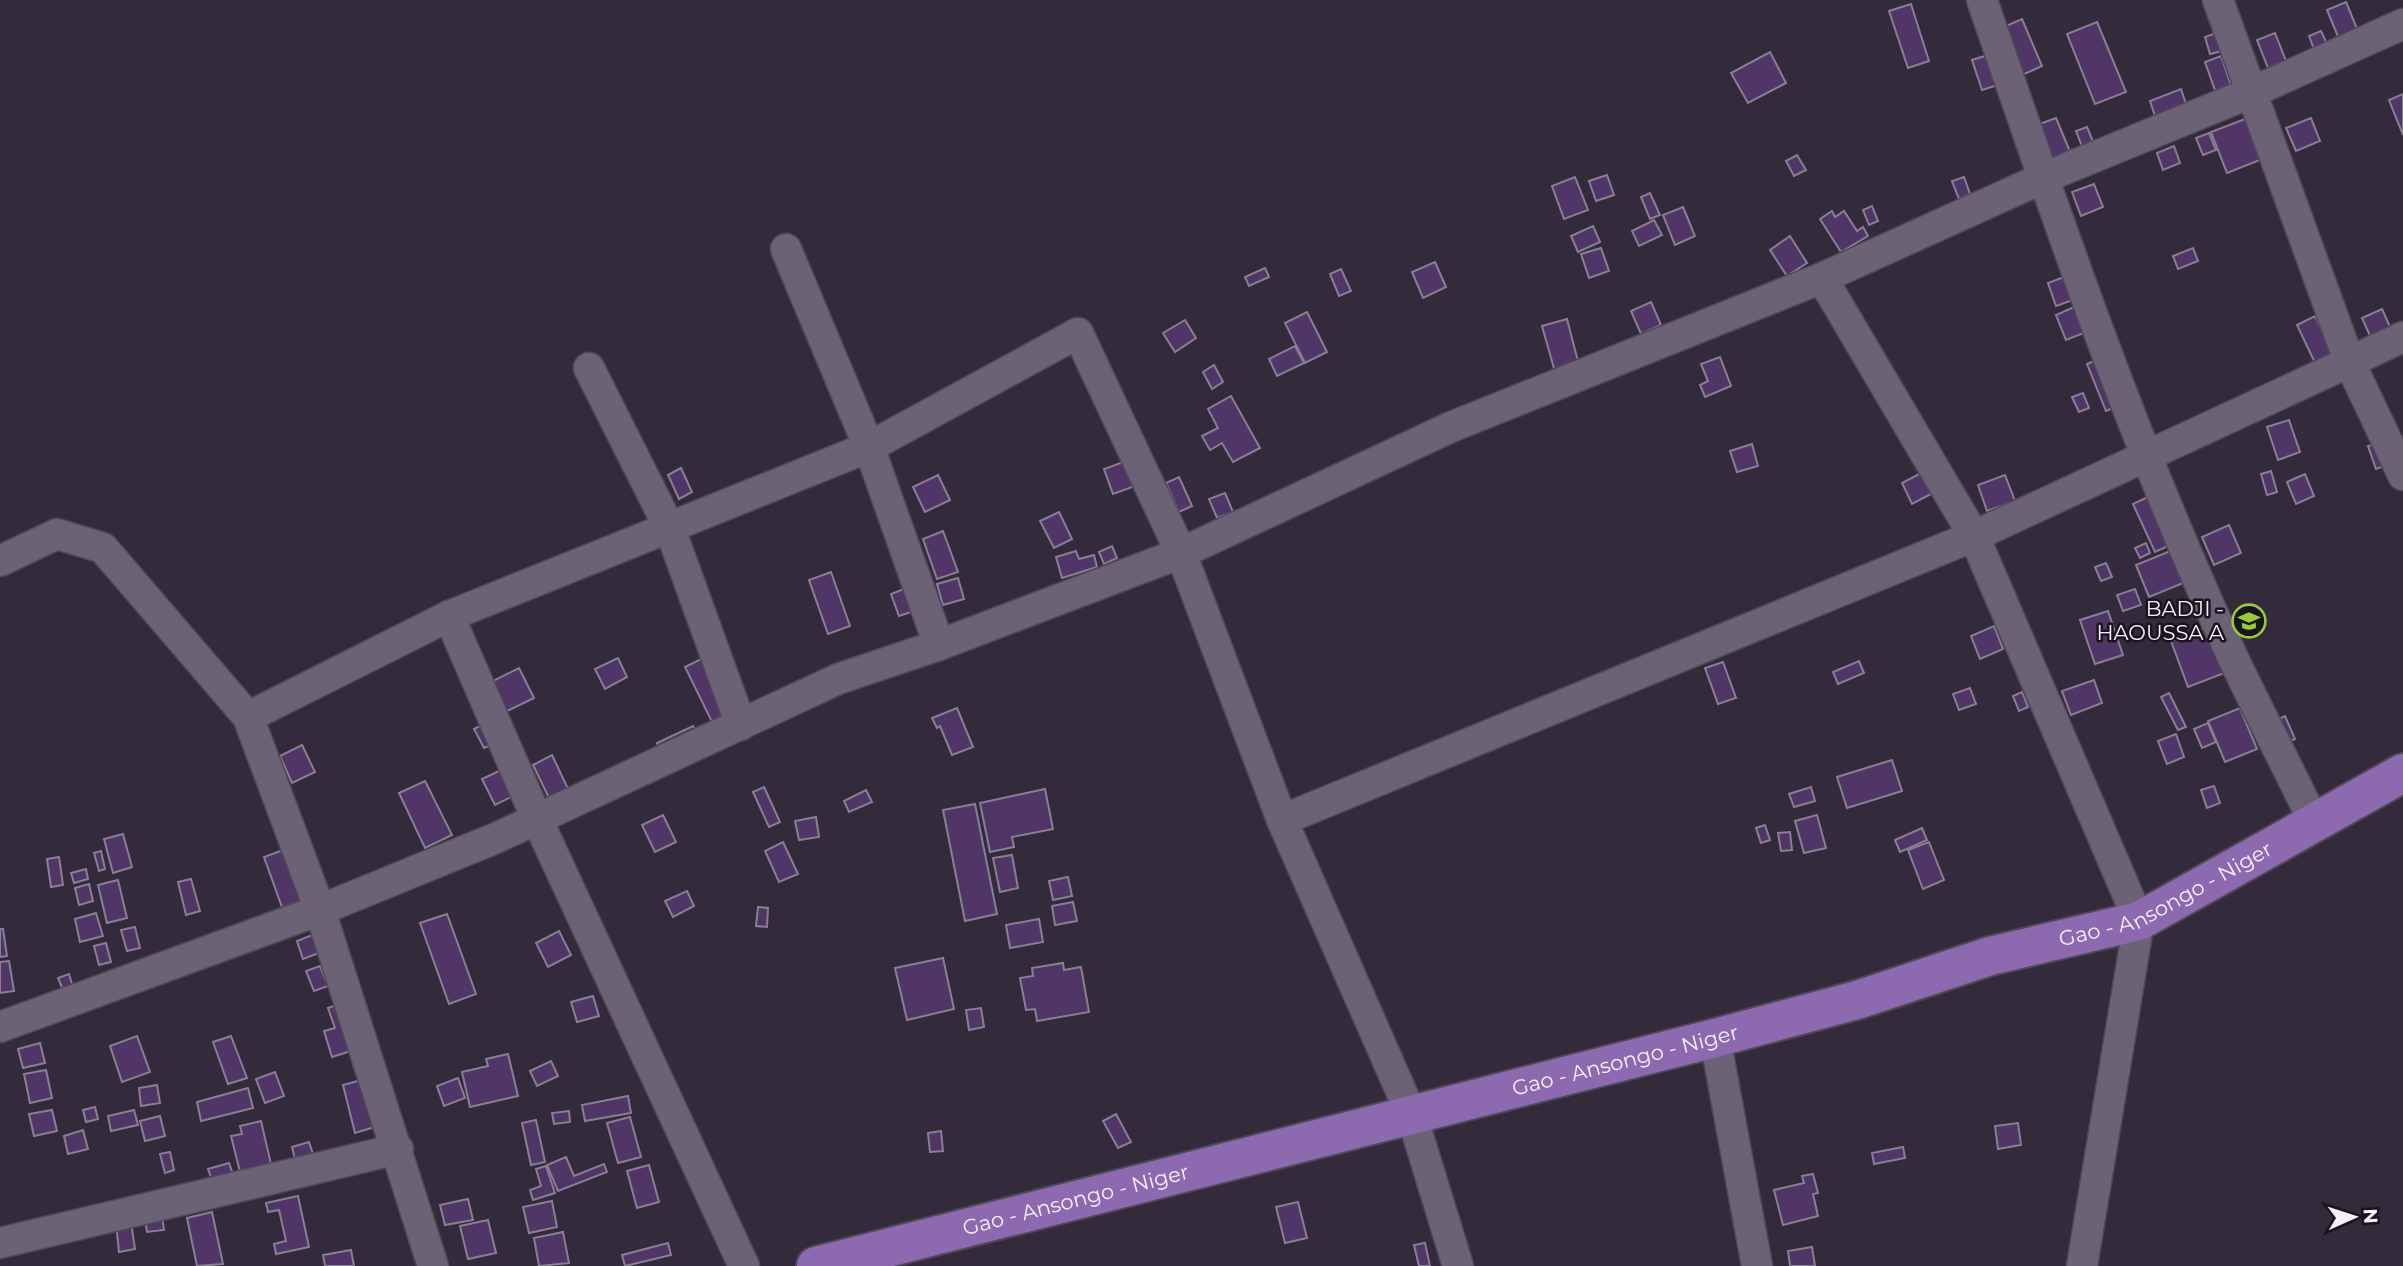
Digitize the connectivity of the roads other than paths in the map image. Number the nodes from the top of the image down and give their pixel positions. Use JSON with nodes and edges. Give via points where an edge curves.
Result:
{"nodes":[{"id":1,"x":1982,"y":0,"type":"edge"},
{"id":2,"x":2218,"y":0,"type":"edge"},
{"id":3,"x":2403,"y":24,"type":"edge"},
{"id":4,"x":2250,"y":93,"type":"junction"},
{"id":5,"x":2043,"y":178,"type":"junction"},
{"id":6,"x":786,"y":249,"type":"dead end"},
{"id":7,"x":1822,"y":278,"type":"junction"},
{"id":8,"x":2403,"y":337,"type":"edge"},
{"id":9,"x":2349,"y":361,"type":"junction"},
{"id":10,"x":589,"y":368,"type":"dead end"},
{"id":11,"x":869,"y":447,"type":"junction"},
{"id":12,"x":2149,"y":457,"type":"junction"},
{"id":13,"x":2403,"y":475,"type":"edge"},
{"id":14,"x":670,"y":529,"type":"junction"},
{"id":15,"x":1974,"y":536,"type":"junction"},
{"id":16,"x":1181,"y":552,"type":"junction"},
{"id":17,"x":0,"y":561,"type":"edge"},
{"id":18,"x":449,"y":616,"type":"junction"},
{"id":19,"x":939,"y":645,"type":"junction"},
{"id":20,"x":248,"y":717,"type":"junction"},
{"id":21,"x":741,"y":725,"type":"junction"},
{"id":22,"x":2403,"y":773,"type":"edge"},
{"id":23,"x":537,"y":819,"type":"junction"},
{"id":24,"x":1282,"y":820,"type":"junction"},
{"id":25,"x":2314,"y":822,"type":"junction"},
{"id":26,"x":320,"y":910,"type":"junction"},
{"id":27,"x":2139,"y":921,"type":"junction"},
{"id":28,"x":0,"y":1027,"type":"edge"},
{"id":29,"x":1715,"y":1038,"type":"junction"},
{"id":30,"x":1412,"y":1116,"type":"junction"},
{"id":31,"x":398,"y":1149,"type":"junction"},
{"id":32,"x":0,"y":1243,"type":"edge"},
{"id":33,"x":872,"y":1259,"type":"edge"},
{"id":34,"x":433,"y":1266,"type":"edge"},
{"id":35,"x":744,"y":1266,"type":"edge"},
{"id":36,"x":816,"y":1266,"type":"edge"},
{"id":37,"x":1458,"y":1266,"type":"edge"},
{"id":38,"x":1758,"y":1266,"type":"edge"},
{"id":39,"x":2082,"y":1266,"type":"edge"}],
"edges":[{"from":1,"to":5,"type":"street"},
{"from":2,"to":4,"type":"street"},
{"from":3,"to":4,"type":"street"},
{"from":4,"to":5,"type":"street"},
{"from":4,"to":9,"type":"street"},
{"from":5,"to":7,"type":"street"},
{"from":5,"to":12,"type":"street"},
{"from":6,"to":11,"type":"street"},
{"from":7,"to":15,"type":"street"},
{"from":7,"to":16,"type":"street","via":[[1451,427]]},
{"from":8,"to":9,"type":"street"},
{"from":9,"to":12,"type":"street"},
{"from":9,"to":13,"type":"street"},
{"from":10,"to":14,"type":"street"},
{"from":11,"to":14,"type":"street"},
{"from":11,"to":16,"type":"street","via":[[1078,333]]},
{"from":11,"to":19,"type":"street"},
{"from":12,"to":15,"type":"street"},
{"from":12,"to":25,"type":"street","via":[[2234,659]]},
{"from":14,"to":18,"type":"street"},
{"from":14,"to":21,"type":"street"},
{"from":15,"to":24,"type":"street"},
{"from":15,"to":27,"type":"street"},
{"from":16,"to":19,"type":"street"},
{"from":16,"to":24,"type":"street"},
{"from":17,"to":20,"type":"street","via":[[57,534],[103,548]]},
{"from":18,"to":20,"type":"street"},
{"from":18,"to":23,"type":"street"},
{"from":19,"to":21,"type":"street","via":[[838,679]]},
{"from":20,"to":26,"type":"street"},
{"from":21,"to":23,"type":"street"},
{"from":22,"to":25,"type":"main road","name":"Gao - Ansongo - Niger"},
{"from":23,"to":26,"type":"street"},
{"from":23,"to":35,"type":"street"},
{"from":24,"to":30,"type":"street"},
{"from":25,"to":27,"type":"main road","name":"Gao - Ansongo - Niger"},
{"from":26,"to":28,"type":"street"},
{"from":26,"to":31,"type":"street"},
{"from":27,"to":29,"type":"main road","name":"Gao - Ansongo - Niger","via":[[1990,957],[1857,1000]]},
{"from":27,"to":39,"type":"street"},
{"from":29,"to":30,"type":"main road","name":"Gao - Ansongo - Niger"},
{"from":29,"to":38,"type":"street"},
{"from":30,"to":33,"type":"main road","name":"Gao - Ansongo - Niger"},
{"from":30,"to":37,"type":"street"},
{"from":31,"to":32,"type":"street"},
{"from":31,"to":34,"type":"street"},
{"from":33,"to":36,"type":"main road","name":"Gao - Ansongo - Niger"}]}
